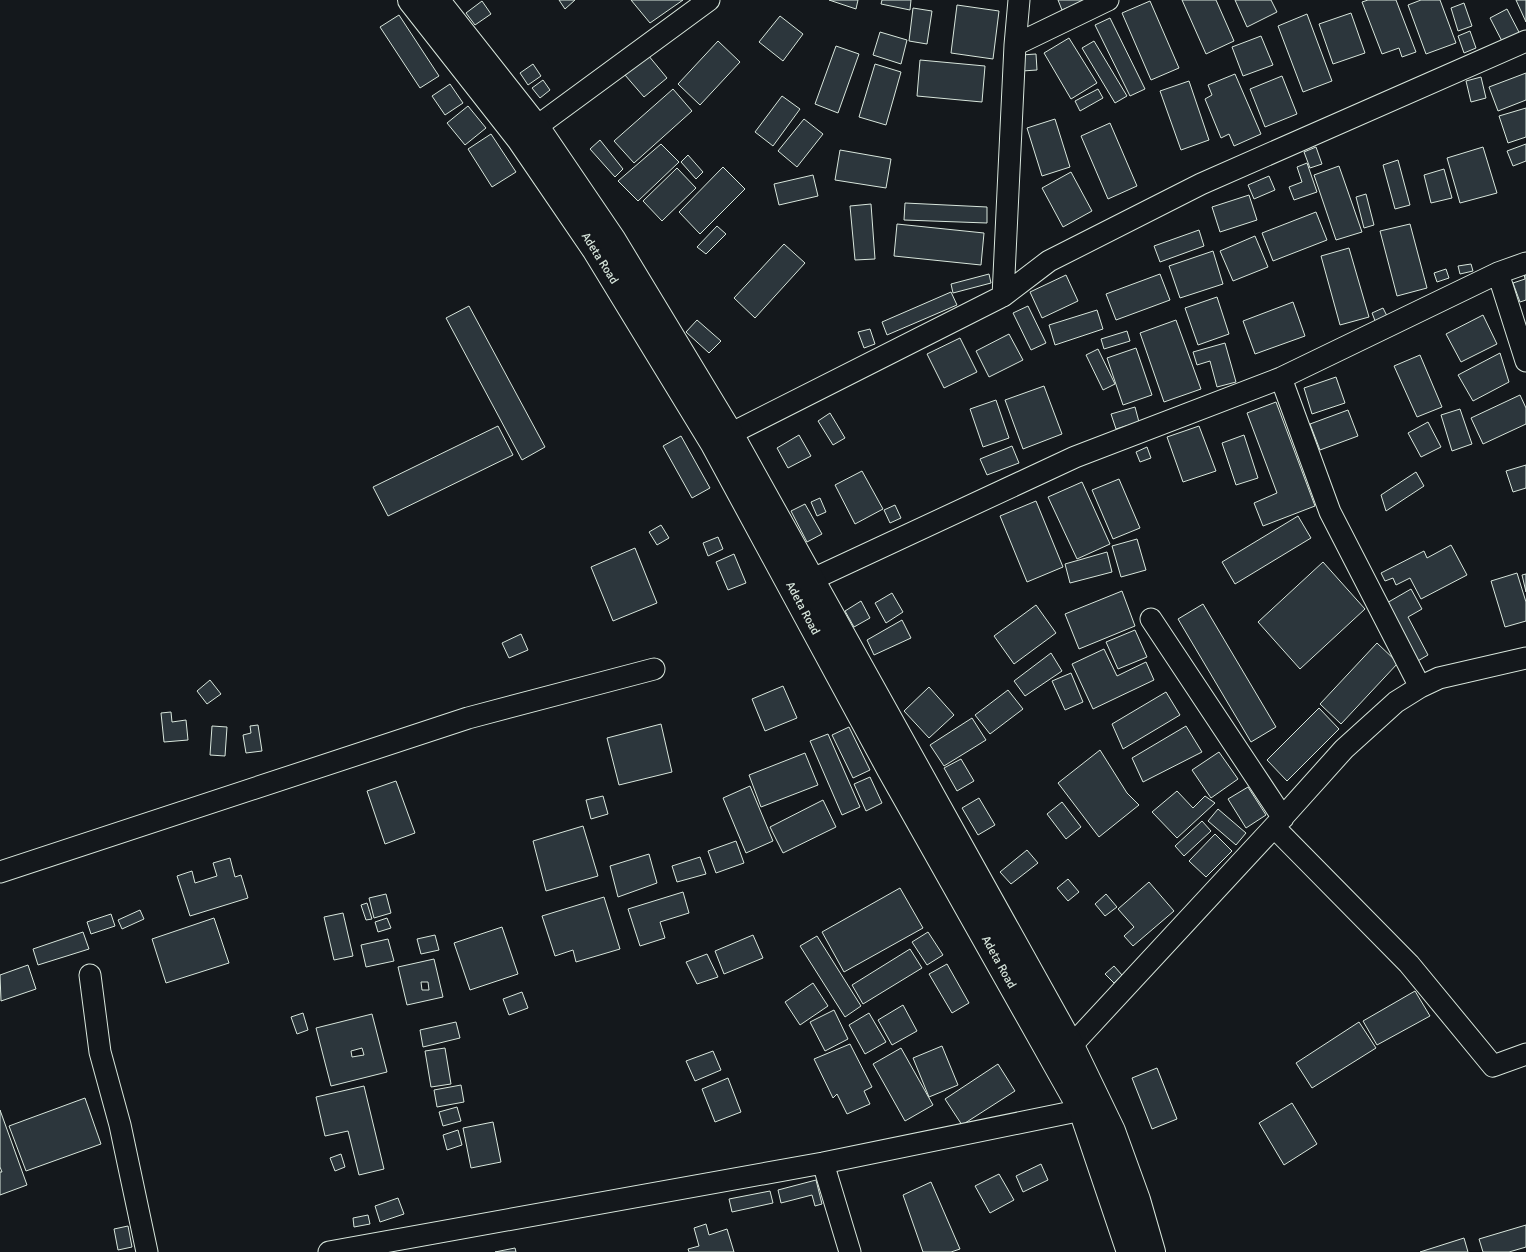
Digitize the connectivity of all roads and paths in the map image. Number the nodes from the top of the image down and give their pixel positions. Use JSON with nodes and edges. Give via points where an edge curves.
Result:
{"nodes":[{"id":1,"x":411,"y":0,"type":"edge"},
{"id":2,"x":436,"y":0,"type":"edge"},
{"id":3,"x":710,"y":0,"type":"edge"},
{"id":4,"x":1019,"y":0,"type":"edge"},
{"id":5,"x":1108,"y":0,"type":"edge"},
{"id":6,"x":1526,"y":41,"type":"edge"},
{"id":7,"x":1015,"y":45,"type":"junction"},
{"id":8,"x":536,"y":127,"type":"junction"},
{"id":9,"x":1526,"y":263,"type":"edge"},
{"id":10,"x":1498,"y":273,"type":"junction"},
{"id":11,"x":1003,"y":296,"type":"junction"},
{"id":12,"x":1526,"y":361,"type":"edge"},
{"id":13,"x":1281,"y":378,"type":"junction"},
{"id":14,"x":730,"y":434,"type":"junction"},
{"id":15,"x":811,"y":580,"type":"junction"},
{"id":16,"x":1151,"y":619,"type":"dead end"},
{"id":17,"x":1526,"y":658,"type":"edge"},
{"id":18,"x":654,"y":669,"type":"dead end"},
{"id":19,"x":1420,"y":687,"type":"junction"},
{"id":20,"x":1278,"y":822,"type":"junction"},
{"id":21,"x":0,"y":872,"type":"edge"},
{"id":22,"x":90,"y":975,"type":"dead end"},
{"id":23,"x":1070,"y":1046,"type":"junction"},
{"id":24,"x":1526,"y":1054,"type":"edge"},
{"id":25,"x":1082,"y":1110,"type":"junction"},
{"id":26,"x":823,"y":1163,"type":"junction"},
{"id":27,"x":147,"y":1252,"type":"edge"},
{"id":28,"x":329,"y":1252,"type":"edge"},
{"id":29,"x":850,"y":1252,"type":"edge"},
{"id":30,"x":1130,"y":1252,"type":"edge"},
{"id":31,"x":1152,"y":1252,"type":"edge"}],
"edges":[{"from":1,"to":25,"type":"main road","name":"Adeta Road","via":[[520,139],[595,250],[703,427]]},
{"from":2,"to":8,"type":"main road","name":"Adeta Road"},
{"from":3,"to":8,"type":"street"},
{"from":4,"to":7,"type":"street"},
{"from":5,"to":7,"type":"street"},
{"from":6,"to":11,"type":"street","via":[[1201,184],[1049,261]]},
{"from":7,"to":11,"type":"street"},
{"from":8,"to":14,"type":"main road","name":"Adeta Road","via":[[612,239]]},
{"from":9,"to":10,"type":"street"},
{"from":10,"to":12,"type":"street"},
{"from":10,"to":13,"type":"street"},
{"from":11,"to":14,"type":"street"},
{"from":13,"to":15,"type":"street","via":[[1075,457]]},
{"from":13,"to":19,"type":"street","via":[[1330,512]]},
{"from":14,"to":15,"type":"main road","name":"Adeta Road"},
{"from":15,"to":23,"type":"main road","name":"Adeta Road"},
{"from":16,"to":20,"type":"street"},
{"from":17,"to":19,"type":"street","via":[[1439,678]]},
{"from":18,"to":21,"type":"street","via":[[468,718]]},
{"from":19,"to":20,"type":"street","via":[[1396,702],[1344,749]]},
{"from":20,"to":23,"type":"street"},
{"from":20,"to":24,"type":"street","via":[[1409,964],[1493,1066]]},
{"from":22,"to":27,"type":"street","via":[[100,1052],[120,1125]]},
{"from":23,"to":31,"type":"main road","name":"Adeta Road","via":[[1112,1131]]},
{"from":25,"to":26,"type":"street"},
{"from":25,"to":30,"type":"main road","name":"Adeta Road"},
{"from":26,"to":28,"type":"street"},
{"from":26,"to":29,"type":"street"}]}
